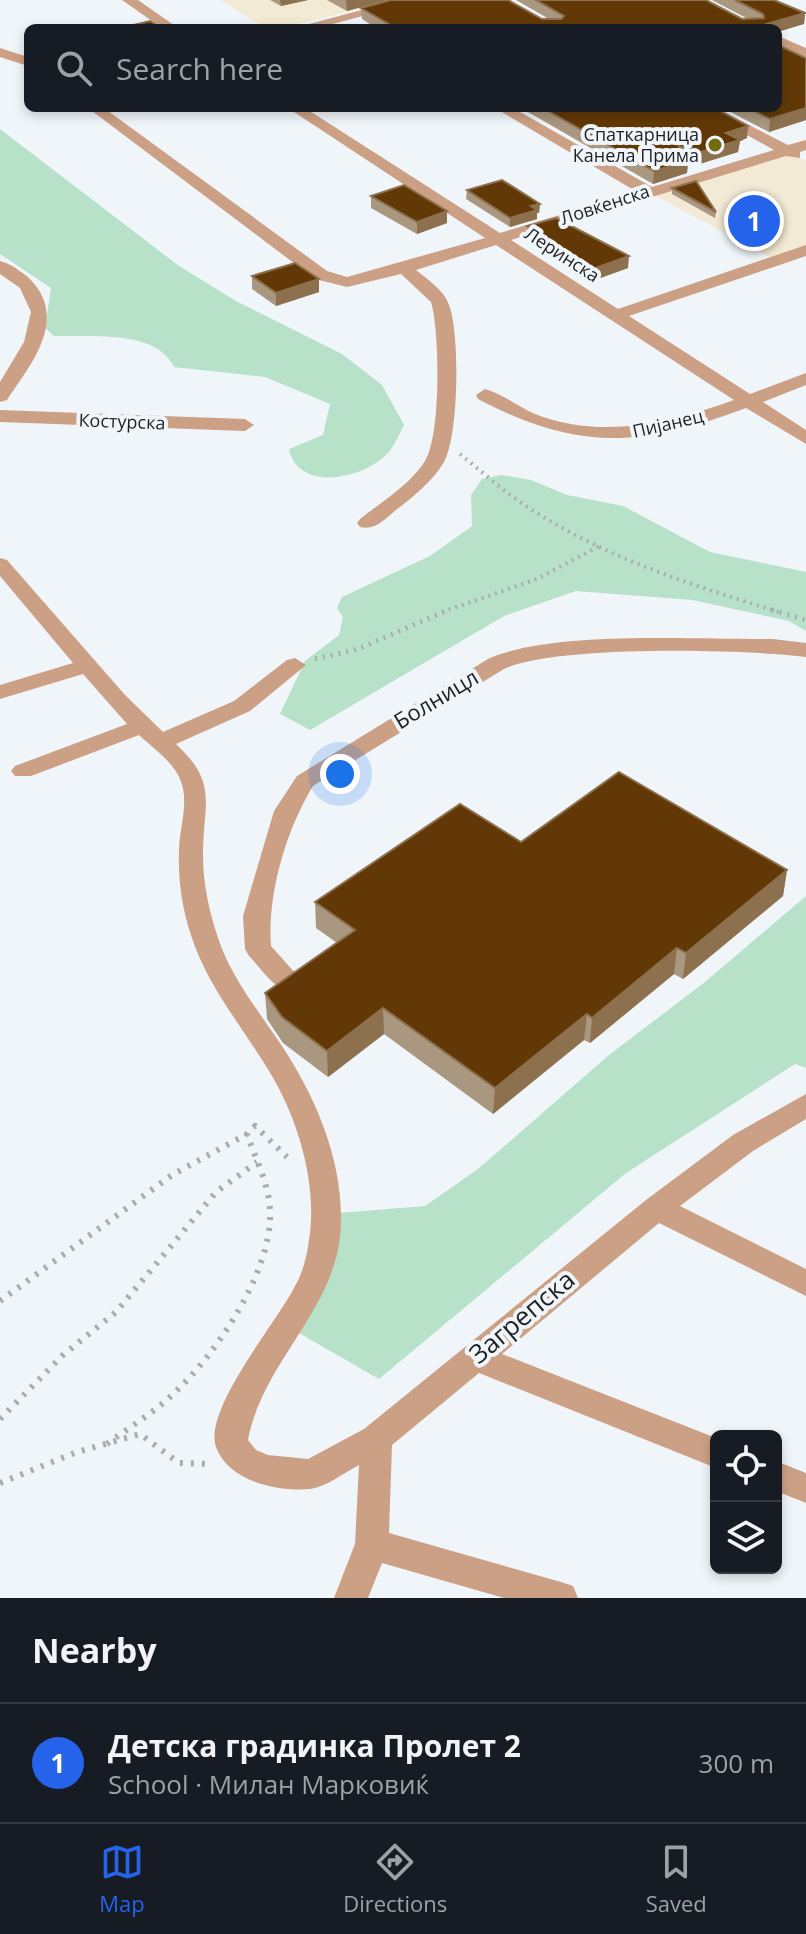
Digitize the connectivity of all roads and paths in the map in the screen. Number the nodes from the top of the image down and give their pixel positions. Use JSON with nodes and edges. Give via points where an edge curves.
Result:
{"nodes":[{"id":1,"x":129,"y":0,"type":"edge"},
{"id":2,"x":415,"y":0,"type":"edge"},
{"id":3,"x":344,"y":17,"type":"junction"},
{"id":4,"x":165,"y":24,"type":"edge"},
{"id":5,"x":317,"y":24,"type":"edge"},
{"id":6,"x":355,"y":24,"type":"edge"},
{"id":7,"x":782,"y":42,"type":"edge"},
{"id":8,"x":0,"y":52,"type":"edge"},
{"id":9,"x":806,"y":53,"type":"edge"},
{"id":10,"x":24,"y":61,"type":"edge"},
{"id":11,"x":100,"y":112,"type":"edge"},
{"id":12,"x":301,"y":112,"type":"edge"},
{"id":13,"x":509,"y":112,"type":"edge"},
{"id":14,"x":713,"y":112,"type":"edge"},
{"id":15,"x":806,"y":145,"type":"edge"},
{"id":16,"x":787,"y":151,"type":"junction"},
{"id":17,"x":806,"y":161,"type":"edge"},
{"id":18,"x":647,"y":191,"type":"junction"},
{"id":19,"x":500,"y":239,"type":"junction"},
{"id":20,"x":806,"y":250,"type":"edge"},
{"id":21,"x":1,"y":268,"type":"edge"},
{"id":22,"x":404,"y":268,"type":"junction"},
{"id":23,"x":619,"y":314,"type":"junction"},
{"id":24,"x":806,"y":379,"type":"edge"},
{"id":25,"x":485,"y":395,"type":"dead end"},
{"id":26,"x":0,"y":396,"type":"edge"},
{"id":27,"x":749,"y":400,"type":"junction"},
{"id":28,"x":0,"y":416,"type":"edge"},
{"id":29,"x":245,"y":425,"type":"dead end"},
{"id":30,"x":441,"y":438,"type":"junction"},
{"id":31,"x":806,"y":438,"type":"edge"},
{"id":32,"x":367,"y":523,"type":"dead end"},
{"id":33,"x":599,"y":546,"type":"junction"},
{"id":34,"x":0,"y":564,"type":"edge"},
{"id":35,"x":806,"y":620,"type":"edge"},
{"id":36,"x":806,"y":650,"type":"edge"},
{"id":37,"x":295,"y":665,"type":"joint"},
{"id":38,"x":86,"y":666,"type":"junction"},
{"id":39,"x":0,"y":692,"type":"edge"},
{"id":40,"x":151,"y":734,"type":"junction"},
{"id":41,"x":23,"y":771,"type":"dead end"},
{"id":42,"x":292,"y":984,"type":"edge"},
{"id":43,"x":806,"y":1105,"type":"edge"},
{"id":44,"x":247,"y":1134,"type":"junction"},
{"id":45,"x":257,"y":1162,"type":"junction"},
{"id":46,"x":322,"y":1179,"type":"junction"},
{"id":47,"x":656,"y":1208,"type":"junction"},
{"id":48,"x":806,"y":1283,"type":"edge"},
{"id":49,"x":0,"y":1301,"type":"edge"},
{"id":50,"x":474,"y":1357,"type":"junction"},
{"id":51,"x":0,"y":1419,"type":"edge"},
{"id":52,"x":376,"y":1439,"type":"junction"},
{"id":53,"x":107,"y":1444,"type":"junction"},
{"id":54,"x":710,"y":1451,"type":"edge"},
{"id":55,"x":244,"y":1460,"type":"junction"},
{"id":56,"x":782,"y":1478,"type":"edge"},
{"id":57,"x":0,"y":1483,"type":"edge"},
{"id":58,"x":806,"y":1488,"type":"edge"},
{"id":59,"x":372,"y":1544,"type":"junction"},
{"id":60,"x":351,"y":1598,"type":"edge"},
{"id":61,"x":561,"y":1598,"type":"edge"}],
"edges":[{"from":1,"to":4,"type":"street"},
{"from":2,"to":3,"type":"street"},
{"from":3,"to":5,"type":"street"},
{"from":3,"to":6,"type":"street"},
{"from":7,"to":9,"type":"street"},
{"from":8,"to":10,"type":"street"},
{"from":11,"to":22,"type":"street","name":"Ловќенска","via":[[321,275],[347,282]]},
{"from":12,"to":19,"type":"street","name":"Леринска"},
{"from":13,"to":18,"type":"street"},
{"from":14,"to":16,"type":"street"},
{"from":15,"to":16,"type":"street","name":"Ловќенска"},
{"from":16,"to":17,"type":"street"},
{"from":16,"to":18,"type":"street","name":"Ловќенска"},
{"from":18,"to":19,"type":"street","name":"Ловќенска"},
{"from":19,"to":22,"type":"street","name":"Ловќенска"},
{"from":19,"to":23,"type":"street","name":"Леринска"},
{"from":20,"to":23,"type":"street"},
{"from":21,"to":26,"type":"street","via":[[27,285],[38,329],[33,348]]},
{"from":22,"to":30,"type":"street","via":[[441,303],[444,314]]},
{"from":23,"to":27,"type":"street","name":"Леринска"},
{"from":24,"to":27,"type":"street","name":"Пијанец"},
{"from":25,"to":27,"type":"street","name":"Пијанец","via":[[529,420],[627,434],[688,422]]},
{"from":27,"to":31,"type":"street","name":"Леринска"},
{"from":28,"to":29,"type":"street","name":"Костурска"},
{"from":30,"to":32,"type":"street","via":[[437,458],[410,489]]},
{"from":30,"to":33,"type":"path","via":[[515,498]]},
{"from":33,"to":35,"type":"path","via":[[705,590]]},
{"from":33,"to":37,"type":"path","via":[[577,563],[422,620],[375,645]]},
{"from":34,"to":38,"type":"street"},
{"from":36,"to":42,"type":"street","name":"Болницл","via":[[682,645],[515,655],[305,781],[286,811],[256,916],[258,949]]},
{"from":37,"to":40,"type":"street","via":[[242,706]]},
{"from":38,"to":39,"type":"street"},
{"from":38,"to":40,"type":"street"},
{"from":40,"to":41,"type":"street"},
{"from":40,"to":46,"type":"street","via":[[188,771],[195,786],[194,903],[210,952],[288,1080]]},
{"from":43,"to":47,"type":"street","name":"Загрепска","via":[[743,1143]]},
{"from":44,"to":45,"type":"path"},
{"from":44,"to":46,"type":"path","via":[[255,1126],[300,1169]]},
{"from":44,"to":49,"type":"path","via":[[172,1175]]},
{"from":45,"to":51,"type":"path","via":[[235,1174],[112,1316],[47,1369]]},
{"from":45,"to":53,"type":"path","via":[[270,1212],[265,1255],[253,1282],[231,1322],[176,1392]]},
{"from":46,"to":55,"type":"street","via":[[325,1239],[318,1266],[306,1297],[232,1422],[231,1443]]},
{"from":47,"to":48,"type":"street"},
{"from":47,"to":50,"type":"street","name":"Загрепска"},
{"from":50,"to":52,"type":"street","name":"Загрепска"},
{"from":50,"to":54,"type":"street"},
{"from":52,"to":55,"type":"street","name":"Загрепска","via":[[311,1474],[266,1470]]},
{"from":52,"to":59,"type":"street"},
{"from":53,"to":55,"type":"path","via":[[140,1434],[173,1462],[189,1467]]},
{"from":53,"to":57,"type":"path"},
{"from":56,"to":58,"type":"street"},
{"from":59,"to":60,"type":"street"},
{"from":59,"to":61,"type":"street"}]}
